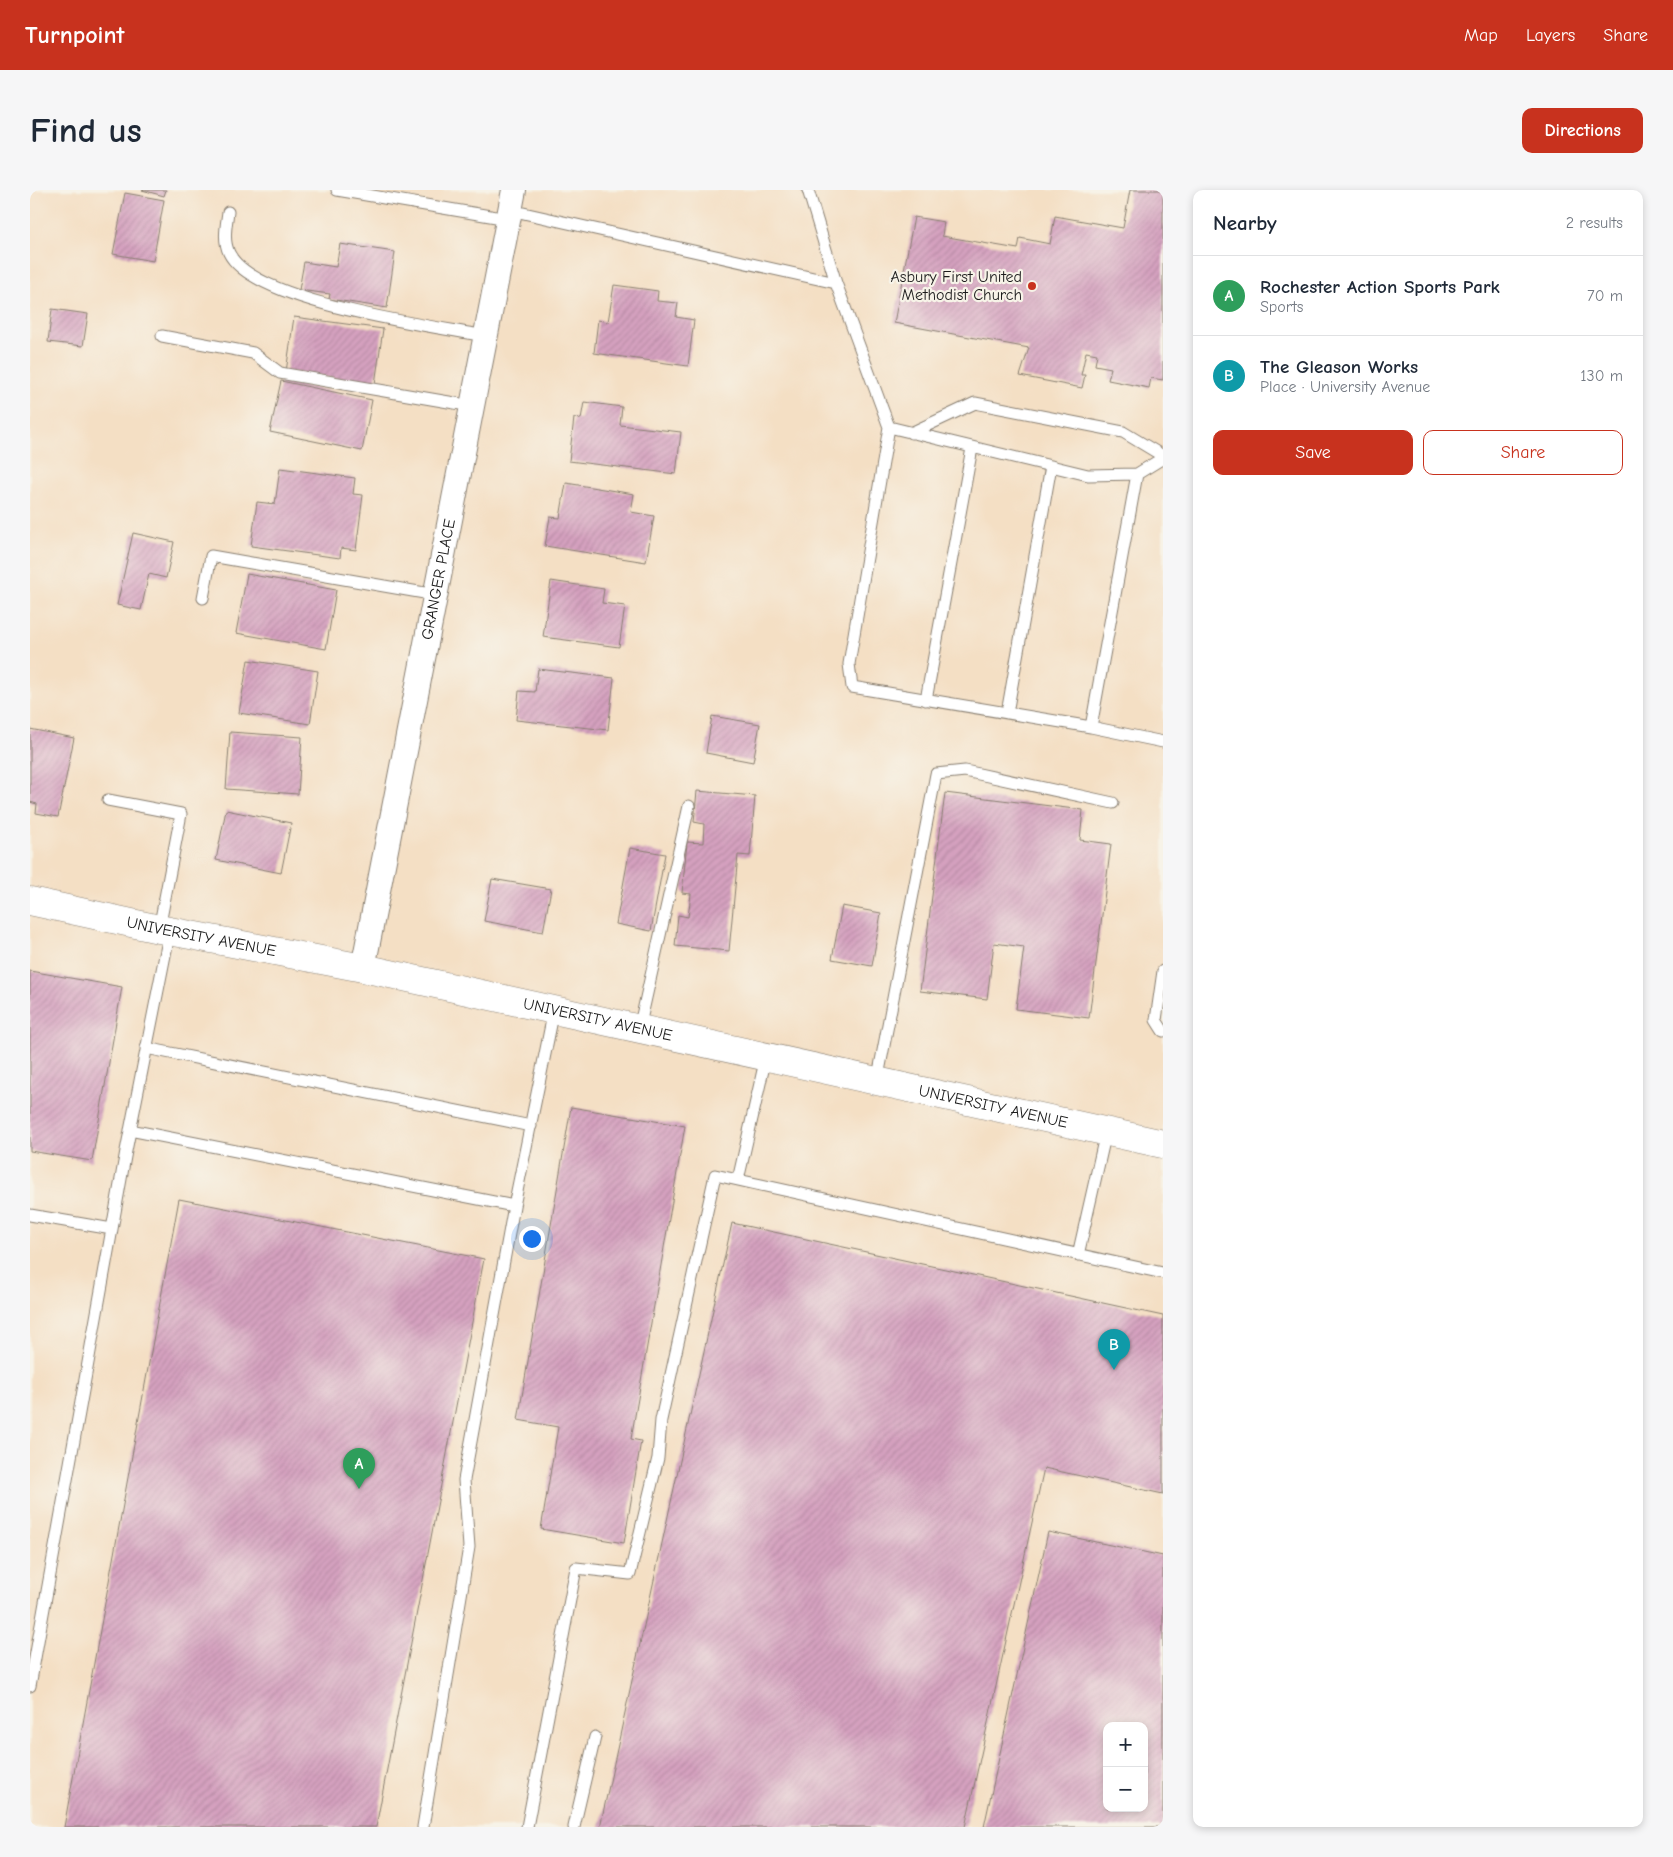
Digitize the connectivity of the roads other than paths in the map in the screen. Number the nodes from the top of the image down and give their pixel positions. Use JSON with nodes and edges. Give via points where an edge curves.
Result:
{"nodes":[{"id":1,"x":337,"y":190,"type":"edge"},
{"id":2,"x":808,"y":190,"type":"edge"},
{"id":3,"x":511,"y":206,"type":"edge"},
{"id":4,"x":228,"y":212,"type":"dead end"},
{"id":5,"x":836,"y":283,"type":"junction"},
{"id":6,"x":162,"y":336,"type":"dead end"},
{"id":7,"x":485,"y":336,"type":"junction"},
{"id":8,"x":472,"y":406,"type":"junction"},
{"id":9,"x":889,"y":428,"type":"junction"},
{"id":10,"x":911,"y":433,"type":"junction"},
{"id":11,"x":972,"y":448,"type":"junction"},
{"id":12,"x":1163,"y":457,"type":"edge"},
{"id":13,"x":1051,"y":466,"type":"junction"},
{"id":14,"x":1137,"y":474,"type":"junction"},
{"id":15,"x":436,"y":595,"type":"junction"},
{"id":16,"x":203,"y":598,"type":"dead end"},
{"id":17,"x":926,"y":700,"type":"junction"},
{"id":18,"x":1007,"y":713,"type":"junction"},
{"id":19,"x":1091,"y":727,"type":"junction"},
{"id":20,"x":1163,"y":742,"type":"edge"},
{"id":21,"x":108,"y":800,"type":"dead end"},
{"id":22,"x":1113,"y":803,"type":"dead end"},
{"id":23,"x":688,"y":806,"type":"dead end"},
{"id":24,"x":30,"y":901,"type":"edge"},
{"id":25,"x":165,"y":930,"type":"junction"},
{"id":26,"x":363,"y":968,"type":"junction"},
{"id":27,"x":1163,"y":971,"type":"edge"},
{"id":28,"x":554,"y":1010,"type":"junction"},
{"id":29,"x":639,"y":1029,"type":"junction"},
{"id":30,"x":1163,"y":1031,"type":"edge"},
{"id":31,"x":146,"y":1048,"type":"junction"},
{"id":32,"x":766,"y":1057,"type":"junction"},
{"id":33,"x":877,"y":1082,"type":"junction"},
{"id":34,"x":531,"y":1126,"type":"junction"},
{"id":35,"x":130,"y":1130,"type":"junction"},
{"id":36,"x":1106,"y":1132,"type":"junction"},
{"id":37,"x":1162,"y":1140,"type":"edge"},
{"id":38,"x":738,"y":1180,"type":"junction"},
{"id":39,"x":514,"y":1206,"type":"junction"},
{"id":40,"x":30,"y":1215,"type":"edge"},
{"id":41,"x":112,"y":1229,"type":"junction"},
{"id":42,"x":1078,"y":1255,"type":"junction"},
{"id":43,"x":1163,"y":1273,"type":"edge"},
{"id":44,"x":30,"y":1686,"type":"edge"},
{"id":45,"x":595,"y":1737,"type":"dead end"},
{"id":46,"x":423,"y":1827,"type":"edge"},
{"id":47,"x":527,"y":1827,"type":"edge"},
{"id":48,"x":574,"y":1827,"type":"edge"}],
"edges":[{"from":1,"to":3,"type":"lane"},
{"from":2,"to":5,"type":"lane"},
{"from":3,"to":5,"type":"lane"},
{"from":3,"to":7,"type":"street","name":"GRANGER PLACE"},
{"from":4,"to":7,"type":"lane","via":[[224,234],[230,254],[240,266],[263,282],[329,307]]},
{"from":5,"to":9,"type":"lane"},
{"from":6,"to":8,"type":"lane","via":[[253,353],[280,374]]},
{"from":7,"to":8,"type":"street","name":"GRANGER PLACE"},
{"from":8,"to":15,"type":"street","name":"GRANGER PLACE"},
{"from":9,"to":10,"type":"lane"},
{"from":9,"to":17,"type":"lane","via":[[849,664],[852,688]]},
{"from":10,"to":11,"type":"lane"},
{"from":10,"to":12,"type":"lane","via":[[975,403],[1123,432]]},
{"from":11,"to":13,"type":"lane"},
{"from":11,"to":17,"type":"lane"},
{"from":12,"to":14,"type":"lane"},
{"from":13,"to":14,"type":"lane","via":[[1088,476]]},
{"from":13,"to":18,"type":"lane"},
{"from":14,"to":19,"type":"lane"},
{"from":15,"to":16,"type":"lane","via":[[211,556]]},
{"from":15,"to":26,"type":"street","name":"GRANGER PLACE"},
{"from":17,"to":18,"type":"lane"},
{"from":18,"to":19,"type":"lane"},
{"from":19,"to":20,"type":"lane"},
{"from":21,"to":25,"type":"lane","via":[[181,814]]},
{"from":22,"to":33,"type":"lane","via":[[965,771],[936,774]]},
{"from":23,"to":29,"type":"lane"},
{"from":24,"to":25,"type":"main road","name":"UNIVERSITY AVENUE"},
{"from":25,"to":26,"type":"main road","name":"UNIVERSITY AVENUE"},
{"from":25,"to":31,"type":"lane"},
{"from":26,"to":28,"type":"main road","name":"UNIVERSITY AVENUE"},
{"from":27,"to":30,"type":"lane","via":[[1156,1020]]},
{"from":28,"to":29,"type":"main road","name":"UNIVERSITY AVENUE"},
{"from":28,"to":34,"type":"lane"},
{"from":29,"to":32,"type":"main road","name":"UNIVERSITY AVENUE"},
{"from":31,"to":34,"type":"lane"},
{"from":31,"to":35,"type":"lane"},
{"from":32,"to":33,"type":"main road","name":"UNIVERSITY AVENUE"},
{"from":32,"to":38,"type":"lane"},
{"from":33,"to":36,"type":"main road","name":"UNIVERSITY AVENUE"},
{"from":34,"to":39,"type":"lane"},
{"from":35,"to":39,"type":"lane"},
{"from":35,"to":41,"type":"lane"},
{"from":36,"to":37,"type":"main road","name":"UNIVERSITY AVENUE"},
{"from":36,"to":42,"type":"lane"},
{"from":38,"to":42,"type":"lane"},
{"from":38,"to":47,"type":"lane","via":[[715,1175],[661,1420],[658,1458],[630,1574],[576,1568]]},
{"from":39,"to":46,"type":"lane","via":[[464,1480],[469,1547]]},
{"from":40,"to":41,"type":"lane"},
{"from":41,"to":44,"type":"lane"},
{"from":42,"to":43,"type":"lane"},
{"from":45,"to":48,"type":"lane"}]}
